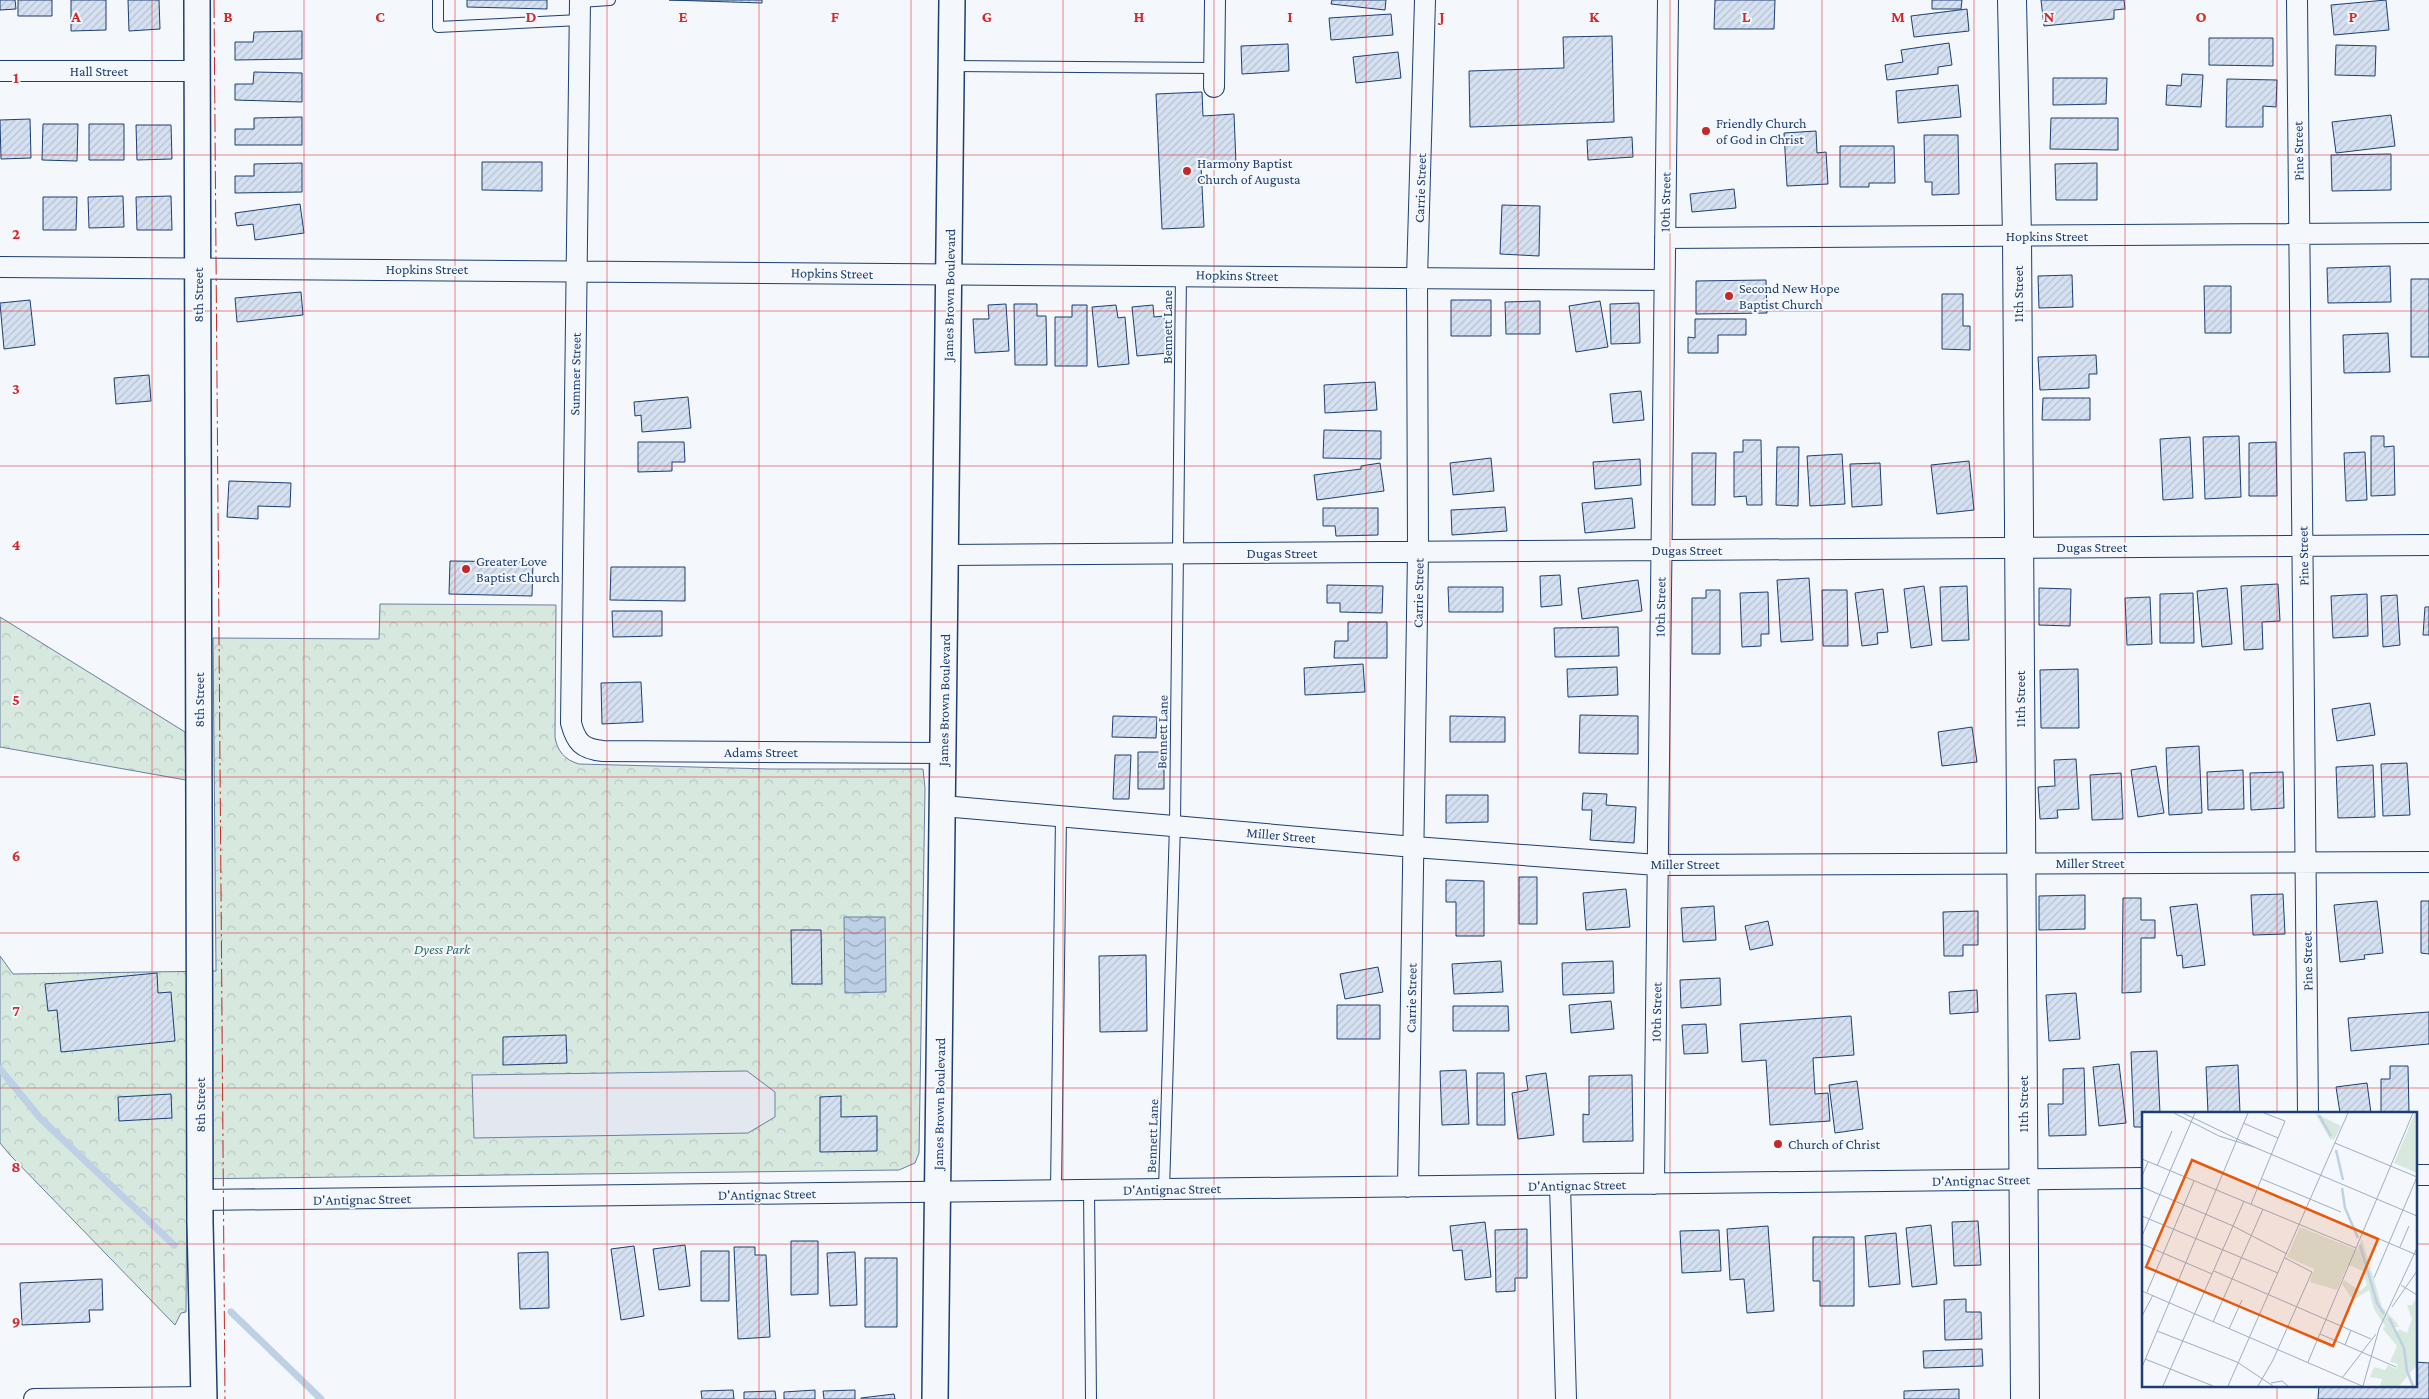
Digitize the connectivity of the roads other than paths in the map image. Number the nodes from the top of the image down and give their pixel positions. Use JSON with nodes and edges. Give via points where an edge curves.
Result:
{"nodes":[{"id":1,"x":197,"y":0,"type":"edge"},
{"id":2,"x":438,"y":0,"type":"edge"},
{"id":3,"x":610,"y":0,"type":"edge"},
{"id":4,"x":952,"y":0,"type":"edge"},
{"id":5,"x":1215,"y":0,"type":"edge"},
{"id":6,"x":1425,"y":0,"type":"edge"},
{"id":7,"x":1668,"y":0,"type":"edge"},
{"id":8,"x":2012,"y":0,"type":"edge"},
{"id":9,"x":2297,"y":0,"type":"edge"},
{"id":10,"x":580,"y":7,"type":"edge"},
{"id":11,"x":951,"y":66,"type":"junction"},
{"id":12,"x":0,"y":71,"type":"edge"},
{"id":13,"x":197,"y":71,"type":"junction"},
{"id":14,"x":1214,"y":77,"type":"joint"},
{"id":15,"x":2429,"y":233,"type":"edge"},
{"id":16,"x":2299,"y":234,"type":"junction"},
{"id":17,"x":2017,"y":236,"type":"junction"},
{"id":18,"x":1665,"y":238,"type":"junction"},
{"id":19,"x":0,"y":267,"type":"edge"},
{"id":20,"x":198,"y":267,"type":"junction"},
{"id":21,"x":576,"y":270,"type":"junction"},
{"id":22,"x":1181,"y":274,"type":"junction"},
{"id":23,"x":949,"y":275,"type":"junction"},
{"id":24,"x":1417,"y":278,"type":"junction"},
{"id":25,"x":1664,"y":280,"type":"junction"},
{"id":26,"x":2429,"y":545,"type":"edge"},
{"id":27,"x":2302,"y":546,"type":"junction"},
{"id":28,"x":2019,"y":548,"type":"junction"},
{"id":29,"x":1661,"y":550,"type":"junction"},
{"id":30,"x":1418,"y":552,"type":"junction"},
{"id":31,"x":1179,"y":553,"type":"junction"},
{"id":32,"x":945,"y":555,"type":"junction"},
{"id":33,"x":580,"y":745,"type":"joint"},
{"id":34,"x":943,"y":753,"type":"junction"},
{"id":35,"x":943,"y":806,"type":"junction"},
{"id":36,"x":1061,"y":816,"type":"junction"},
{"id":37,"x":1175,"y":825,"type":"junction"},
{"id":38,"x":1414,"y":847,"type":"junction"},
{"id":39,"x":2306,"y":862,"type":"junction"},
{"id":40,"x":2429,"y":862,"type":"edge"},
{"id":41,"x":2022,"y":863,"type":"junction"},
{"id":42,"x":1657,"y":865,"type":"junction"},
{"id":43,"x":2308,"y":1112,"type":"edge"},
{"id":44,"x":2416,"y":1175,"type":"edge"},
{"id":45,"x":2429,"y":1175,"type":"edge"},
{"id":46,"x":2142,"y":1178,"type":"edge"},
{"id":47,"x":2024,"y":1180,"type":"junction"},
{"id":48,"x":1654,"y":1184,"type":"junction"},
{"id":49,"x":1560,"y":1185,"type":"junction"},
{"id":50,"x":1408,"y":1187,"type":"junction"},
{"id":51,"x":1056,"y":1190,"type":"junction"},
{"id":52,"x":1089,"y":1190,"type":"junction"},
{"id":53,"x":1164,"y":1190,"type":"junction"},
{"id":54,"x":938,"y":1192,"type":"junction"},
{"id":55,"x":200,"y":1212,"type":"junction"},
{"id":56,"x":204,"y":1398,"type":"edge"},
{"id":57,"x":34,"y":1399,"type":"edge"},
{"id":58,"x":935,"y":1399,"type":"edge"},
{"id":59,"x":1091,"y":1399,"type":"edge"},
{"id":60,"x":1566,"y":1399,"type":"edge"},
{"id":61,"x":2026,"y":1399,"type":"edge"}],
"edges":[{"from":1,"to":13,"type":"street","name":"8th Street"},
{"from":2,"to":10,"type":"lane","via":[[438,27]]},
{"from":3,"to":10,"type":"lane"},
{"from":4,"to":11,"type":"street","name":"James Brown Boulevard"},
{"from":5,"to":14,"type":"street"},
{"from":6,"to":24,"type":"street","name":"Carrie Street"},
{"from":7,"to":18,"type":"street","name":"10th Street"},
{"from":8,"to":17,"type":"main road","name":"11th Street"},
{"from":9,"to":16,"type":"street","name":"Pine Street"},
{"from":10,"to":21,"type":"street","name":"Summer Street"},
{"from":11,"to":14,"type":"lane"},
{"from":11,"to":23,"type":"street","name":"James Brown Boulevard"},
{"from":12,"to":13,"type":"street","name":"Hall Street"},
{"from":13,"to":20,"type":"street","name":"8th Street"},
{"from":15,"to":16,"type":"street","name":"Hopkins Street"},
{"from":16,"to":17,"type":"street","name":"Hopkins Street"},
{"from":16,"to":27,"type":"street","name":"Pine Street"},
{"from":17,"to":18,"type":"street","name":"Hopkins Street"},
{"from":17,"to":28,"type":"main road","name":"11th Street"},
{"from":18,"to":25,"type":"street","name":"10th Street"},
{"from":19,"to":20,"type":"street","name":"Hopkins Street"},
{"from":20,"to":21,"type":"street","name":"Hopkins Street"},
{"from":20,"to":55,"type":"street","name":"8th Street"},
{"from":21,"to":23,"type":"street","name":"Hopkins Street"},
{"from":21,"to":33,"type":"street","name":"Summer Street","via":[[571,722]]},
{"from":22,"to":23,"type":"street","name":"Hopkins Street"},
{"from":22,"to":24,"type":"street","name":"Hopkins Street"},
{"from":22,"to":31,"type":"lane","name":"Bennett Lane"},
{"from":23,"to":32,"type":"street","name":"James Brown Boulevard"},
{"from":24,"to":25,"type":"street","name":"Hopkins Street"},
{"from":24,"to":30,"type":"street","name":"Carrie Street"},
{"from":25,"to":29,"type":"street","name":"10th Street"},
{"from":26,"to":27,"type":"street","name":"Dugas Street"},
{"from":27,"to":28,"type":"street","name":"Dugas Street"},
{"from":27,"to":39,"type":"street","name":"Pine Street"},
{"from":28,"to":29,"type":"street","name":"Dugas Street"},
{"from":28,"to":41,"type":"main road","name":"11th Street"},
{"from":29,"to":30,"type":"street","name":"Dugas Street"},
{"from":29,"to":42,"type":"street","name":"10th Street"},
{"from":30,"to":31,"type":"street","name":"Dugas Street"},
{"from":30,"to":38,"type":"street","name":"Carrie Street"},
{"from":31,"to":32,"type":"street","name":"Dugas Street"},
{"from":31,"to":37,"type":"lane","name":"Bennett Lane"},
{"from":32,"to":34,"type":"street","name":"James Brown Boulevard"},
{"from":33,"to":34,"type":"street","name":"Adams Street","via":[[603,751]]},
{"from":34,"to":35,"type":"street","name":"James Brown Boulevard"},
{"from":35,"to":36,"type":"street","name":"Miller Street"},
{"from":35,"to":54,"type":"street","name":"James Brown Boulevard"},
{"from":36,"to":37,"type":"street","name":"Miller Street"},
{"from":36,"to":51,"type":"lane"},
{"from":37,"to":38,"type":"street","name":"Miller Street"},
{"from":37,"to":53,"type":"lane","name":"Bennett Lane"},
{"from":38,"to":42,"type":"street","name":"Miller Street"},
{"from":38,"to":50,"type":"street","name":"Carrie Street"},
{"from":39,"to":40,"type":"street","name":"Miller Street"},
{"from":39,"to":41,"type":"street","name":"Miller Street"},
{"from":39,"to":43,"type":"street","name":"Pine Street"},
{"from":41,"to":42,"type":"street","name":"Miller Street"},
{"from":41,"to":47,"type":"main road","name":"11th Street"},
{"from":42,"to":48,"type":"street","name":"10th Street"},
{"from":44,"to":45,"type":"street"},
{"from":46,"to":47,"type":"street","name":"D'Antignac Street"},
{"from":47,"to":48,"type":"street","name":"D'Antignac Street"},
{"from":47,"to":61,"type":"main road","name":"11th Street"},
{"from":48,"to":49,"type":"street","name":"D'Antignac Street"},
{"from":49,"to":50,"type":"street","name":"D'Antignac Street"},
{"from":49,"to":60,"type":"street"},
{"from":50,"to":53,"type":"street","name":"D'Antignac Street"},
{"from":51,"to":52,"type":"street","name":"D'Antignac Street"},
{"from":51,"to":54,"type":"street","name":"D'Antignac Street"},
{"from":52,"to":53,"type":"street","name":"D'Antignac Street"},
{"from":52,"to":59,"type":"lane"},
{"from":54,"to":55,"type":"street","name":"D'Antignac Street"},
{"from":54,"to":58,"type":"street","name":"James Brown Boulevard"},
{"from":55,"to":56,"type":"street","name":"8th Street"},
{"from":56,"to":57,"type":"street"}]}
